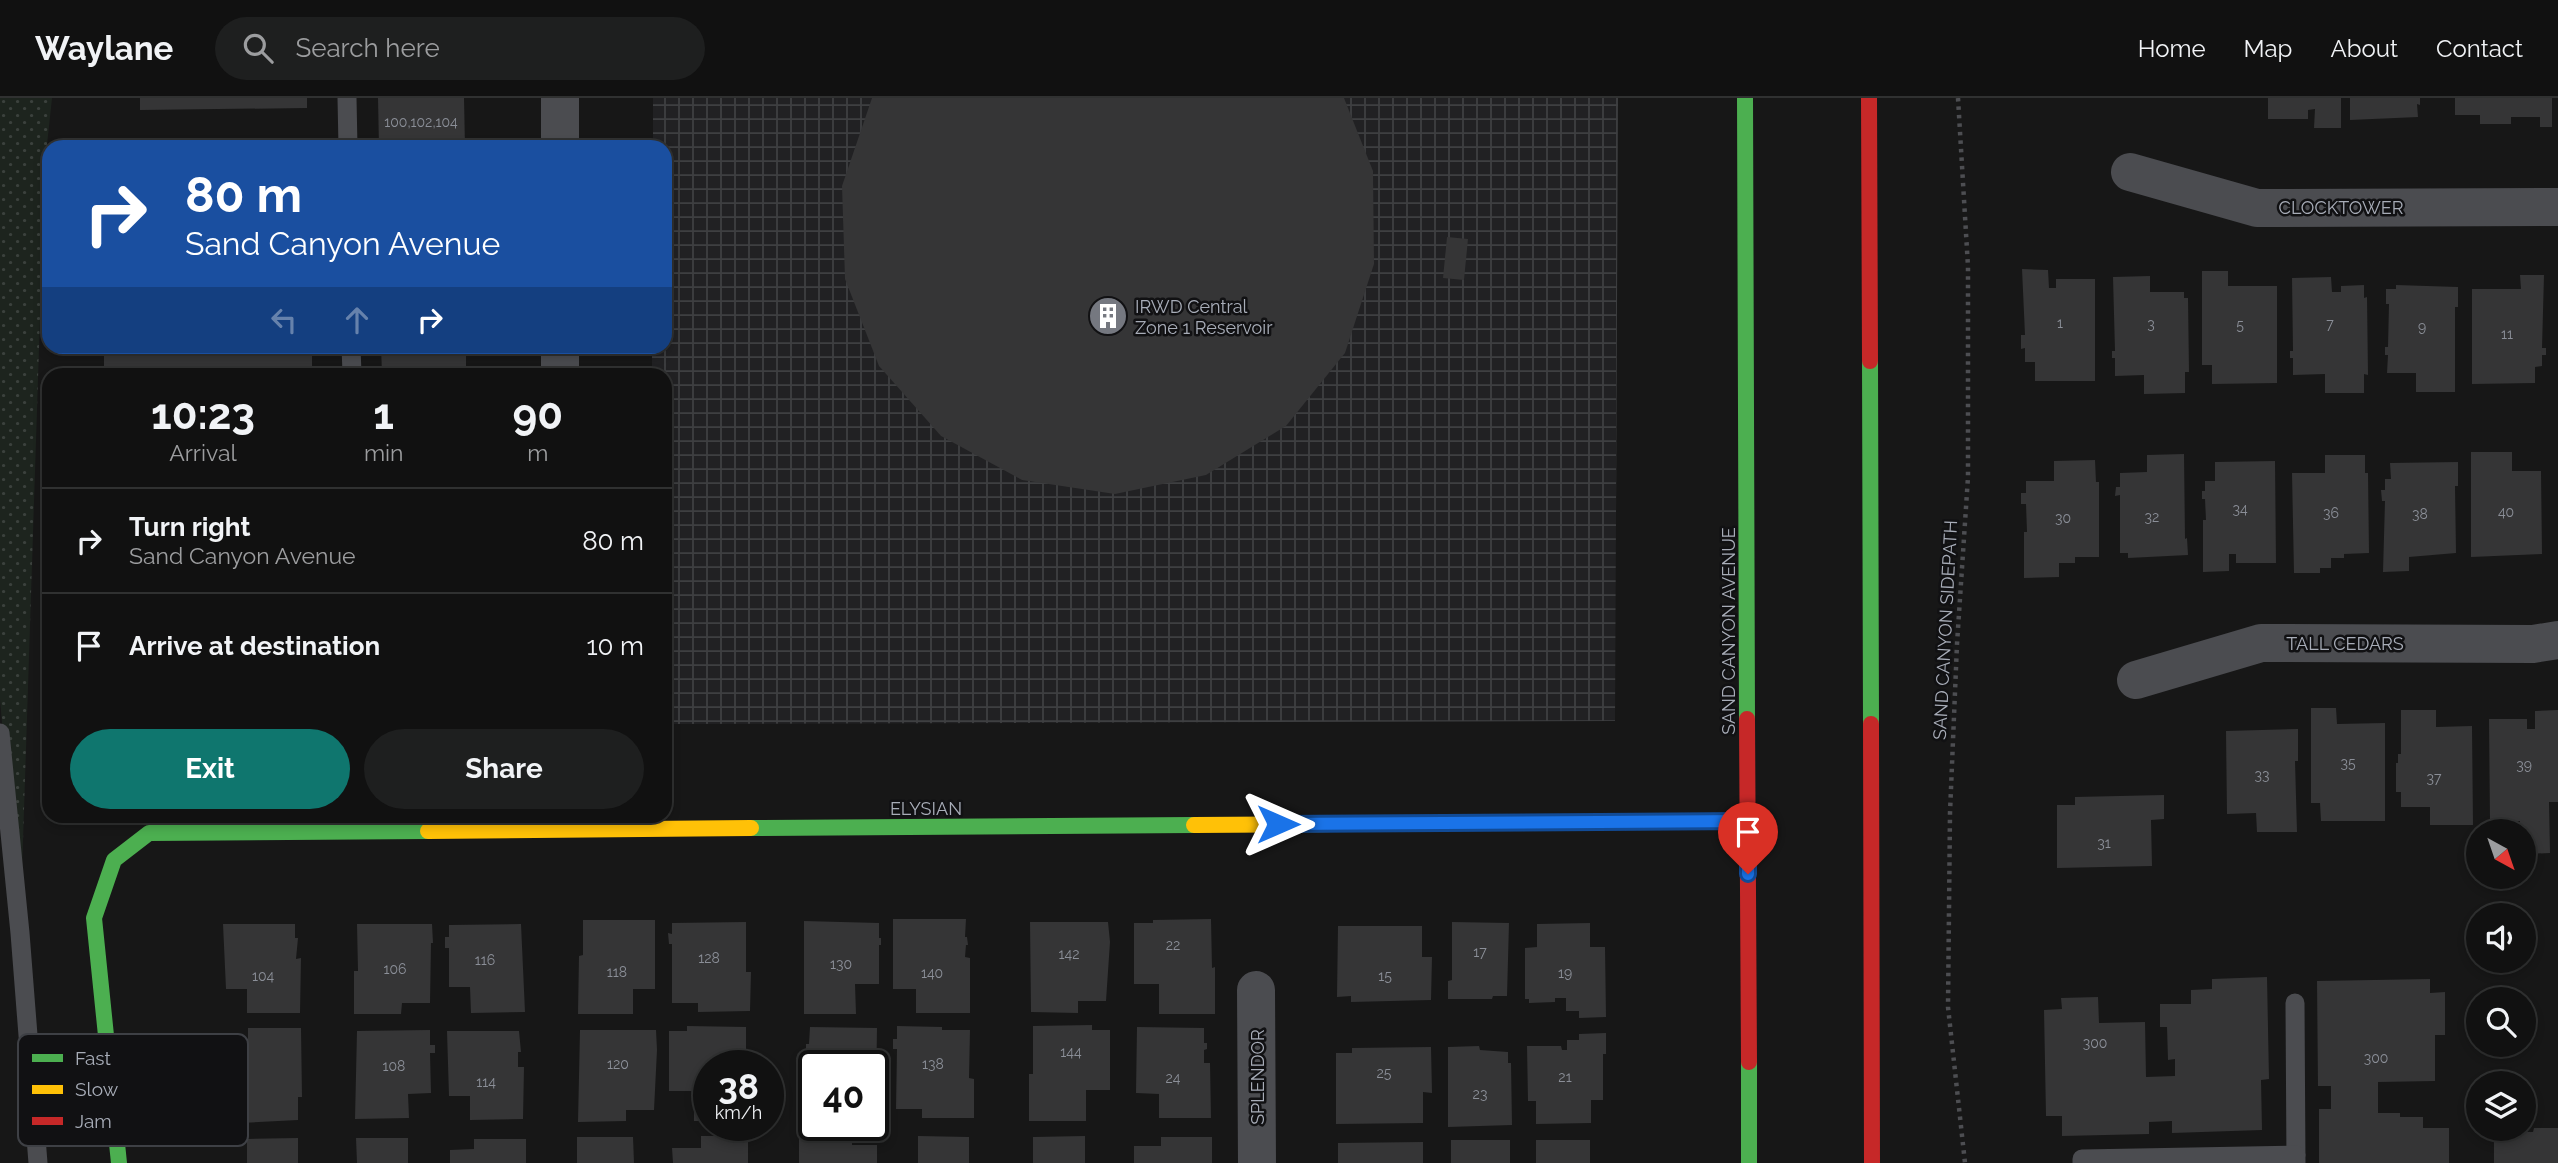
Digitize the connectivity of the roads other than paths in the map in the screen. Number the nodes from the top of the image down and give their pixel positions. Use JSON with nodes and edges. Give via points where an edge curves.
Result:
{"nodes":[{"id":1,"x":347,"y":98,"type":"edge"},
{"id":2,"x":560,"y":98,"type":"edge"},
{"id":3,"x":1745,"y":98,"type":"edge"},
{"id":4,"x":1869,"y":98,"type":"edge"},
{"id":5,"x":348,"y":140,"type":"edge"},
{"id":6,"x":560,"y":140,"type":"edge"},
{"id":7,"x":2130,"y":172,"type":"dead end"},
{"id":8,"x":2558,"y":207,"type":"edge"},
{"id":9,"x":2558,"y":640,"type":"edge"},
{"id":10,"x":2136,"y":680,"type":"dead end"},
{"id":11,"x":0,"y":733,"type":"edge"},
{"id":12,"x":1748,"y":821,"type":"junction"},
{"id":13,"x":559,"y":823,"type":"edge"},
{"id":14,"x":672,"y":823,"type":"edge"},
{"id":15,"x":1256,"y":990,"type":"dead end"},
{"id":16,"x":2295,"y":1003,"type":"dead end"},
{"id":17,"x":28,"y":1034,"type":"edge"},
{"id":18,"x":106,"y":1034,"type":"edge"},
{"id":19,"x":2296,"y":1159,"type":"edge"},
{"id":20,"x":1257,"y":1163,"type":"edge"},
{"id":21,"x":1749,"y":1163,"type":"edge"},
{"id":22,"x":1872,"y":1163,"type":"edge"},
{"id":23,"x":2082,"y":1163,"type":"edge"}],
"edges":[{"from":1,"to":5,"type":"lane"},
{"from":2,"to":6,"type":"street"},
{"from":3,"to":12,"type":"main road","name":"SAND CANYON AVENUE"},
{"from":4,"to":22,"type":"main road"},
{"from":7,"to":8,"type":"street","name":"CLOCKTOWER","via":[[2257,208]]},
{"from":9,"to":10,"type":"street","name":"TALL CEDARS","via":[[2261,643]]},
{"from":11,"to":17,"type":"lane"},
{"from":12,"to":14,"type":"main road","name":"ELYSIAN"},
{"from":12,"to":21,"type":"main road","name":"SAND CANYON AVENUE"},
{"from":13,"to":18,"type":"main road","name":"ELYSIAN","via":[[149,833],[114,860],[94,918]]},
{"from":15,"to":20,"type":"street","name":"SPLENDOR"},
{"from":16,"to":19,"type":"lane"},
{"from":19,"to":23,"type":"lane","via":[[2082,1159]]}]}
